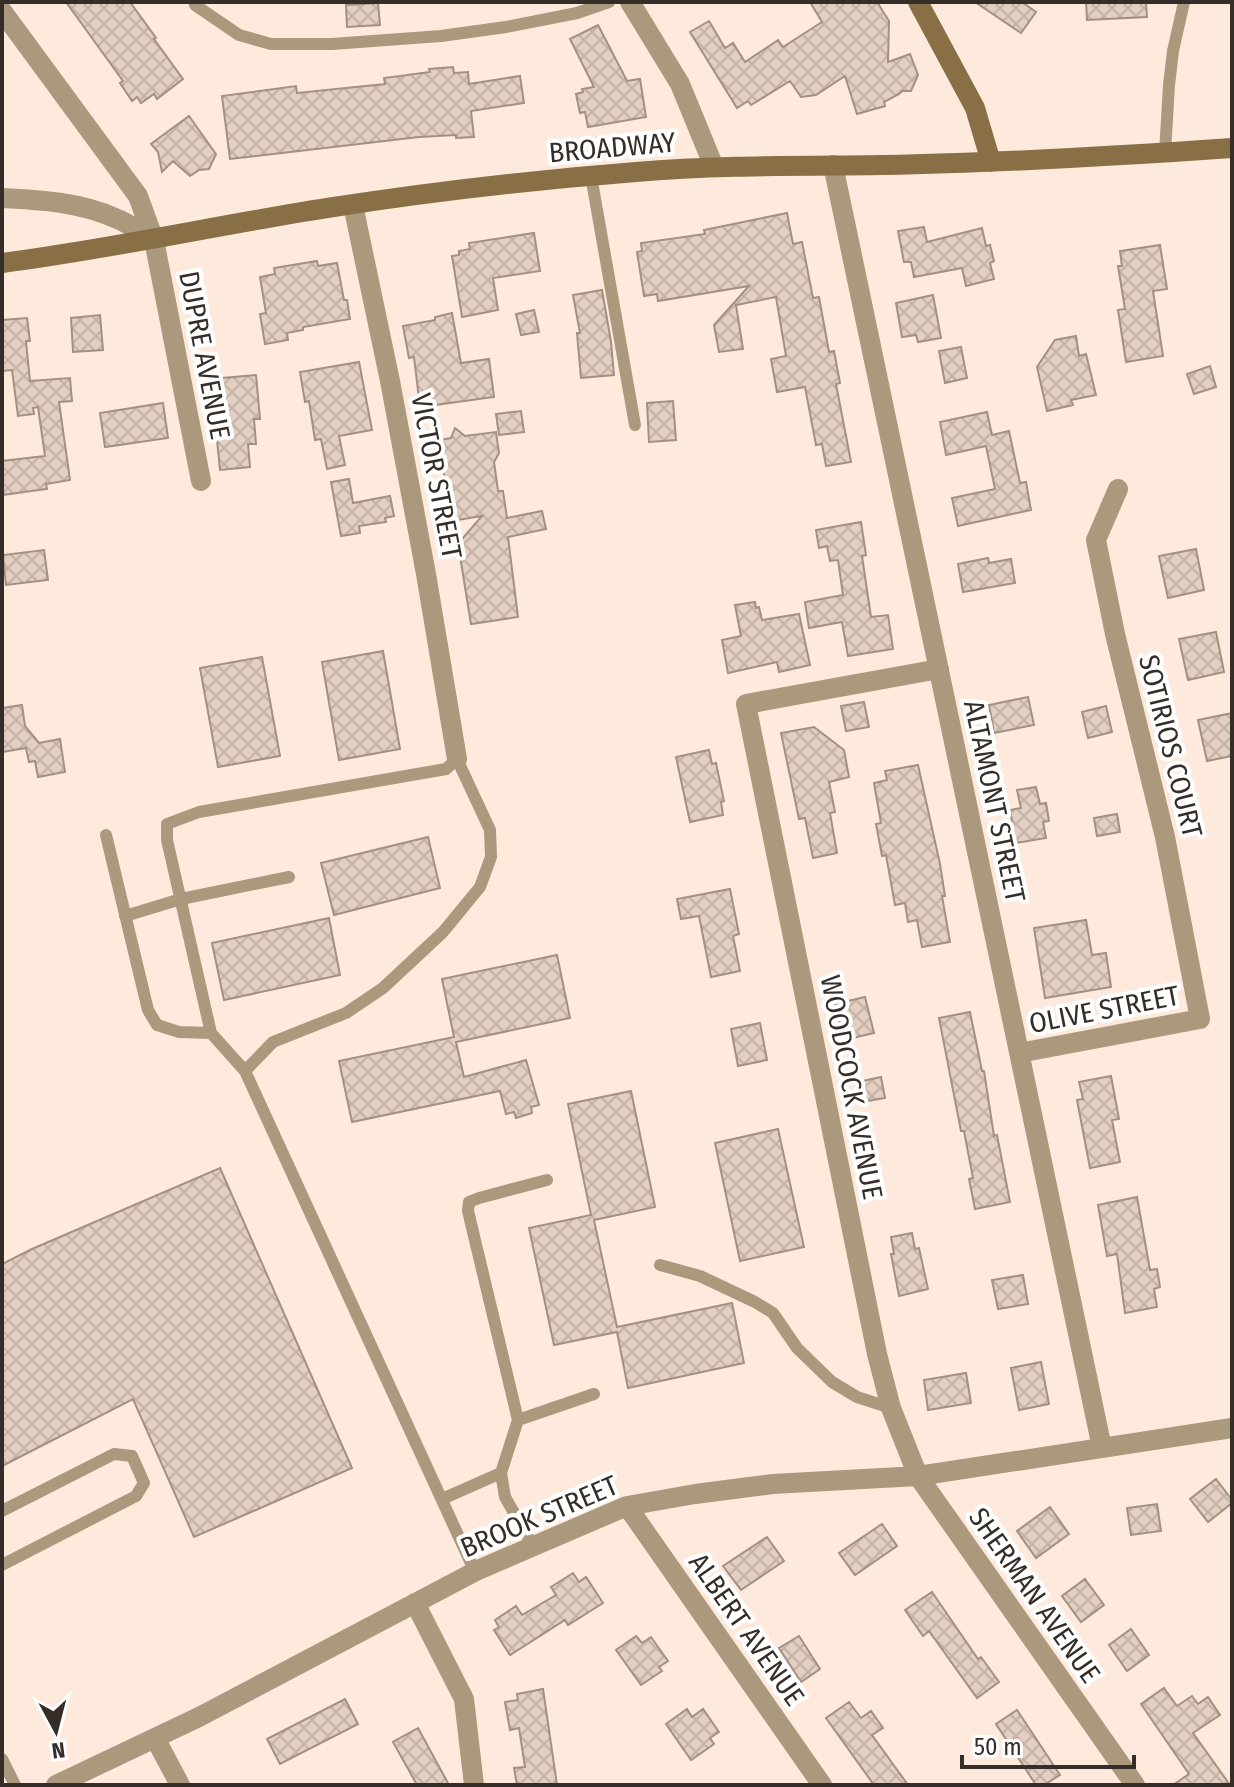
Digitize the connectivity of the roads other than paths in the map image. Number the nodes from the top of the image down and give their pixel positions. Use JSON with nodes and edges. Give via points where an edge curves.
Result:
{"nodes":[{"id":1,"x":609,"y":2,"type":"edge"},
{"id":2,"x":630,"y":2,"type":"edge"},
{"id":3,"x":918,"y":2,"type":"edge"},
{"id":4,"x":1184,"y":2,"type":"edge"},
{"id":5,"x":195,"y":5,"type":"dead end"},
{"id":6,"x":2,"y":11,"type":"edge"},
{"id":7,"x":1232,"y":148,"type":"edge"},
{"id":8,"x":1165,"y":153,"type":"junction"},
{"id":9,"x":991,"y":162,"type":"junction"},
{"id":10,"x":833,"y":165,"type":"junction"},
{"id":11,"x":714,"y":167,"type":"junction"},
{"id":12,"x":591,"y":176,"type":"junction"},
{"id":13,"x":2,"y":198,"type":"edge"},
{"id":14,"x":353,"y":205,"type":"junction"},
{"id":15,"x":154,"y":240,"type":"junction"},
{"id":16,"x":2,"y":263,"type":"edge"},
{"id":17,"x":635,"y":425,"type":"dead end"},
{"id":18,"x":201,"y":481,"type":"dead end"},
{"id":19,"x":1118,"y":489,"type":"dead end"},
{"id":20,"x":939,"y":669,"type":"junction"},
{"id":21,"x":457,"y":759,"type":"junction"},
{"id":22,"x":106,"y":835,"type":"dead end"},
{"id":23,"x":289,"y":877,"type":"dead end"},
{"id":24,"x":181,"y":899,"type":"junction"},
{"id":25,"x":125,"y":916,"type":"junction"},
{"id":26,"x":1200,"y":1019,"type":"joint"},
{"id":27,"x":211,"y":1033,"type":"junction"},
{"id":28,"x":1019,"y":1053,"type":"junction"},
{"id":29,"x":245,"y":1071,"type":"junction"},
{"id":30,"x":547,"y":1180,"type":"dead end"},
{"id":31,"x":660,"y":1265,"type":"dead end"},
{"id":32,"x":594,"y":1394,"type":"dead end"},
{"id":33,"x":891,"y":1408,"type":"junction"},
{"id":34,"x":518,"y":1420,"type":"junction"},
{"id":35,"x":1232,"y":1428,"type":"edge"},
{"id":36,"x":1102,"y":1448,"type":"junction"},
{"id":37,"x":501,"y":1473,"type":"junction"},
{"id":38,"x":918,"y":1476,"type":"junction"},
{"id":39,"x":442,"y":1499,"type":"junction"},
{"id":40,"x":627,"y":1506,"type":"junction"},
{"id":41,"x":2,"y":1511,"type":"edge"},
{"id":42,"x":533,"y":1546,"type":"junction"},
{"id":43,"x":2,"y":1565,"type":"edge"},
{"id":44,"x":475,"y":1572,"type":"junction"},
{"id":45,"x":415,"y":1603,"type":"junction"},
{"id":46,"x":155,"y":1738,"type":"junction"},
{"id":47,"x":2,"y":1759,"type":"edge"},
{"id":48,"x":15,"y":1785,"type":"edge"},
{"id":49,"x":56,"y":1785,"type":"edge"},
{"id":50,"x":180,"y":1785,"type":"edge"},
{"id":51,"x":474,"y":1785,"type":"edge"},
{"id":52,"x":822,"y":1785,"type":"edge"},
{"id":53,"x":1135,"y":1785,"type":"edge"}],
"edges":[{"from":1,"to":5,"type":"lane","via":[[506,27],[332,44],[271,44],[239,35]]},
{"from":2,"to":11,"type":"street","via":[[680,84]]},
{"from":3,"to":9,"type":"main road","via":[[975,108]]},
{"from":4,"to":8,"type":"lane","via":[[1173,51]]},
{"from":6,"to":15,"type":"street","name":"DUPRE AVENUE","via":[[138,196]]},
{"from":7,"to":8,"type":"main road","name":"BROADWAY"},
{"from":8,"to":9,"type":"main road","name":"BROADWAY"},
{"from":9,"to":10,"type":"main road","name":"BROADWAY"},
{"from":10,"to":11,"type":"main road","name":"BROADWAY"},
{"from":10,"to":20,"type":"street","name":"ALTAMONT STREET"},
{"from":11,"to":12,"type":"main road","name":"BROADWAY"},
{"from":12,"to":14,"type":"main road","name":"BROADWAY"},
{"from":12,"to":17,"type":"lane"},
{"from":13,"to":15,"type":"street","via":[[91,209]]},
{"from":14,"to":15,"type":"main road","name":"BROADWAY"},
{"from":14,"to":21,"type":"street","name":"VICTOR STREET"},
{"from":15,"to":16,"type":"main road","name":"BROADWAY"},
{"from":15,"to":18,"type":"street","name":"DUPRE AVENUE"},
{"from":19,"to":26,"type":"street","name":"SOTIRIOS COURT","via":[[1096,540],[1165,837]]},
{"from":20,"to":28,"type":"street","name":"ALTAMONT STREET"},
{"from":20,"to":33,"type":"street","name":"WOODCOCK AVENUE","via":[[746,704]]},
{"from":21,"to":24,"type":"lane","via":[[446,769],[199,812],[167,824]]},
{"from":21,"to":29,"type":"lane","via":[[490,830],[491,857],[480,887],[443,932],[383,988],[346,1013],[273,1042]]},
{"from":22,"to":25,"type":"lane"},
{"from":23,"to":24,"type":"lane"},
{"from":24,"to":25,"type":"lane"},
{"from":24,"to":27,"type":"lane"},
{"from":25,"to":27,"type":"lane","via":[[148,1010],[157,1025]]},
{"from":26,"to":28,"type":"street","name":"OLIVE STREET"},
{"from":27,"to":29,"type":"lane"},
{"from":28,"to":36,"type":"street","name":"ALTAMONT STREET"},
{"from":29,"to":39,"type":"lane"},
{"from":30,"to":34,"type":"lane","via":[[469,1202]]},
{"from":31,"to":33,"type":"lane","via":[[700,1276],[764,1307],[832,1382]]},
{"from":32,"to":34,"type":"lane"},
{"from":33,"to":38,"type":"street","name":"WOODCOCK AVENUE"},
{"from":34,"to":37,"type":"lane"},
{"from":35,"to":36,"type":"street","name":"BROOK STREET"},
{"from":36,"to":38,"type":"street","name":"BROOK STREET"},
{"from":37,"to":39,"type":"lane"},
{"from":37,"to":42,"type":"lane","via":[[505,1497]]},
{"from":38,"to":40,"type":"street","name":"BROOK STREET","via":[[773,1484]]},
{"from":38,"to":53,"type":"street","name":"SHERMAN AVENUE"},
{"from":39,"to":44,"type":"lane"},
{"from":40,"to":42,"type":"street","name":"BROOK STREET"},
{"from":40,"to":52,"type":"street","name":"ALBERT AVENUE"},
{"from":41,"to":43,"type":"lane","via":[[114,1454],[132,1456],[144,1483],[136,1496]]},
{"from":42,"to":44,"type":"street","name":"BROOK STREET"},
{"from":44,"to":45,"type":"street","name":"BROOK STREET"},
{"from":45,"to":46,"type":"street","name":"BROOK STREET"},
{"from":45,"to":51,"type":"street","via":[[464,1699]]},
{"from":46,"to":49,"type":"street","name":"BROOK STREET"},
{"from":46,"to":50,"type":"street"},
{"from":47,"to":48,"type":"lane"}]}
